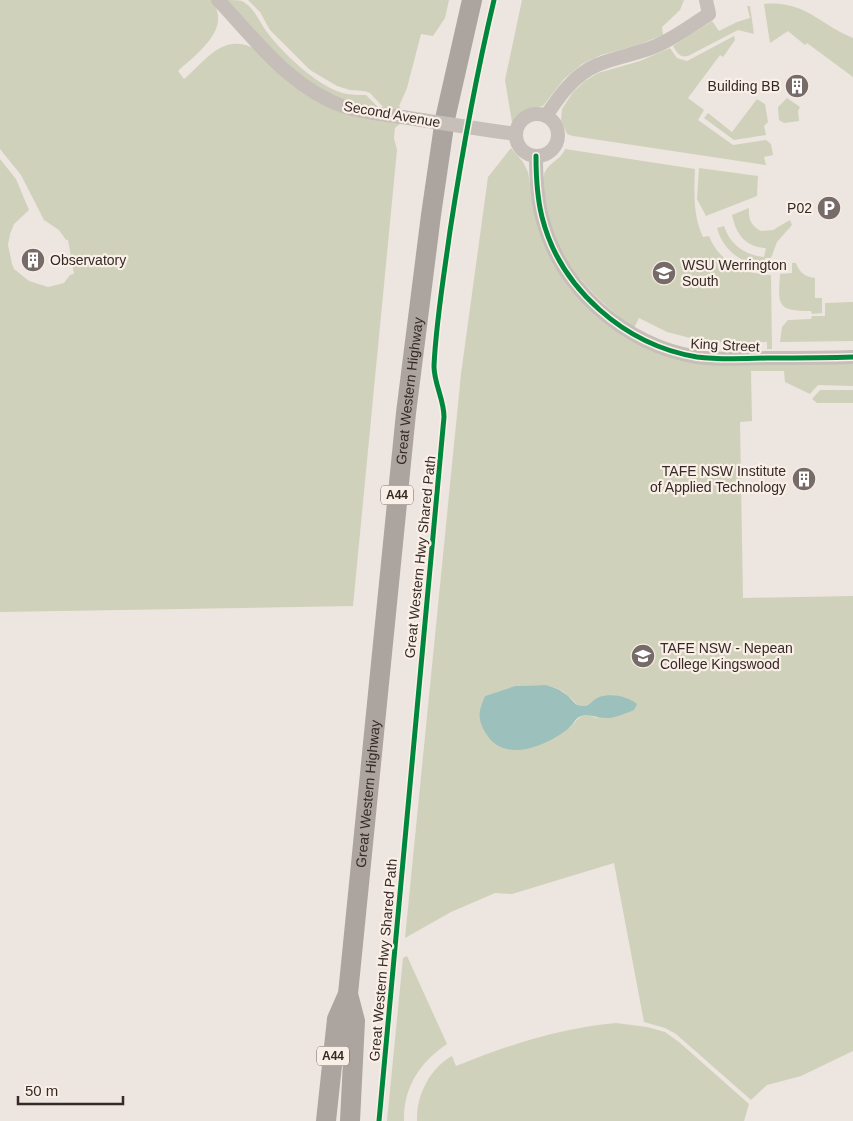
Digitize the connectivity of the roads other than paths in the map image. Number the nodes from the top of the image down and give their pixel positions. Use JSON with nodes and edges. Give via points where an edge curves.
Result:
{"nodes":[{"id":1,"x":218,"y":0,"type":"edge"},
{"id":2,"x":472,"y":0,"type":"edge"},
{"id":3,"x":708,"y":7,"type":"edge"},
{"id":4,"x":546,"y":116,"type":"junction"},
{"id":5,"x":516,"y":134,"type":"junction"},
{"id":6,"x":536,"y":156,"type":"junction"},
{"id":7,"x":853,"y":357,"type":"edge"},
{"id":8,"x":348,"y":994,"type":"junction"},
{"id":9,"x":326,"y":1121,"type":"edge"},
{"id":10,"x":350,"y":1121,"type":"edge"}],
"edges":[{"from":1,"to":5,"type":"street","name":"Second Avenue","bridge":true,"via":[[282,68],[314,94],[347,108]]},
{"from":2,"to":8,"type":"highway","name":"Great Western Highway","number":"A44","via":[[446,119],[406,413]]},
{"from":3,"to":4,"type":"street","via":[[679,34],[586,71],[557,99]]},
{"from":4,"to":5,"type":"street","via":[[536,114],[528,117],[519,125]]},
{"from":4,"to":6,"type":"street","via":[[556,125],[558,140],[551,152]]},
{"from":5,"to":6,"type":"street","via":[[520,148]]},
{"from":6,"to":7,"type":"street","name":"King Street","via":[[540,205],[546,227],[567,272],[585,295],[631,333],[669,350],[711,358]]},
{"from":8,"to":9,"type":"highway","name":"Great Western Highway","number":"A44","via":[[337,1019]]},
{"from":8,"to":10,"type":"highway","name":"Great Western Highway","number":"A44","via":[[356,1021]]}]}
